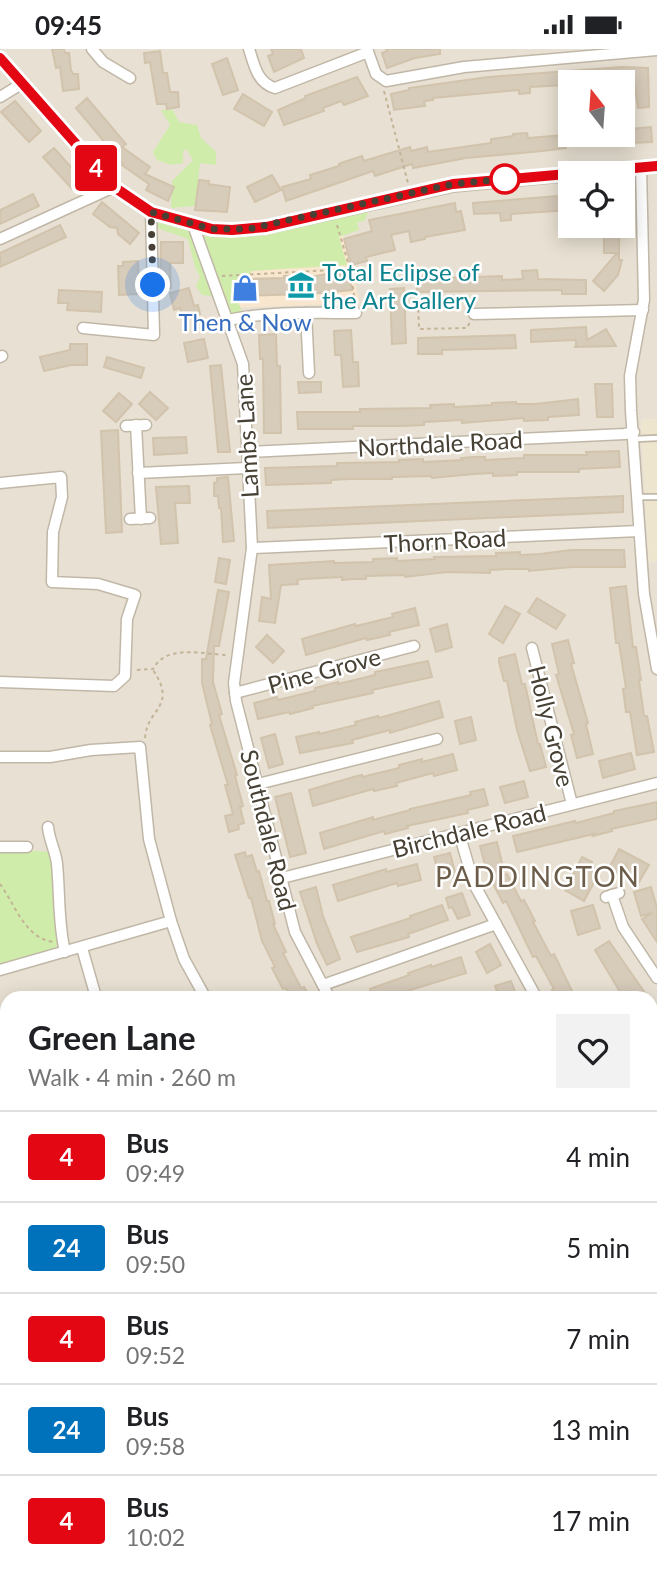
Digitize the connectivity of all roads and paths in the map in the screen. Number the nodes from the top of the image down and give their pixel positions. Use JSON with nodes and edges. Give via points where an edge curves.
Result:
{"nodes":[{"id":1,"x":92,"y":49,"type":"edge"},
{"id":2,"x":249,"y":49,"type":"edge"},
{"id":3,"x":368,"y":51,"type":"edge"},
{"id":4,"x":657,"y":51,"type":"edge"},
{"id":5,"x":0,"y":58,"type":"edge"},
{"id":6,"x":130,"y":78,"type":"dead end"},
{"id":7,"x":382,"y":79,"type":"junction"},
{"id":8,"x":23,"y":83,"type":"junction"},
{"id":9,"x":0,"y":97,"type":"edge"},
{"id":10,"x":657,"y":166,"type":"edge"},
{"id":11,"x":641,"y":167,"type":"junction"},
{"id":12,"x":114,"y":187,"type":"junction"},
{"id":13,"x":411,"y":193,"type":"junction"},
{"id":14,"x":333,"y":211,"type":"junction"},
{"id":15,"x":151,"y":212,"type":"junction"},
{"id":16,"x":192,"y":225,"type":"junction"},
{"id":17,"x":0,"y":239,"type":"edge"},
{"id":18,"x":350,"y":269,"type":"junction"},
{"id":19,"x":211,"y":277,"type":"junction"},
{"id":20,"x":657,"y":300,"type":"edge"},
{"id":21,"x":643,"y":305,"type":"junction"},
{"id":22,"x":306,"y":313,"type":"junction"},
{"id":23,"x":356,"y":313,"type":"joint"},
{"id":24,"x":474,"y":314,"type":"junction"},
{"id":25,"x":228,"y":320,"type":"junction"},
{"id":26,"x":83,"y":328,"type":"dead end"},
{"id":27,"x":309,"y":373,"type":"dead end"},
{"id":28,"x":136,"y":425,"type":"dead end"},
{"id":29,"x":634,"y":435,"type":"junction"},
{"id":30,"x":657,"y":438,"type":"edge"},
{"id":31,"x":247,"y":452,"type":"junction"},
{"id":32,"x":247,"y":468,"type":"junction"},
{"id":33,"x":138,"y":473,"type":"junction"},
{"id":34,"x":0,"y":483,"type":"edge"},
{"id":35,"x":638,"y":497,"type":"junction"},
{"id":36,"x":657,"y":497,"type":"edge"},
{"id":37,"x":140,"y":519,"type":"dead end"},
{"id":38,"x":639,"y":531,"type":"junction"},
{"id":39,"x":251,"y":548,"type":"junction"},
{"id":40,"x":414,"y":646,"type":"dead end"},
{"id":41,"x":532,"y":648,"type":"dead end"},
{"id":42,"x":238,"y":655,"type":"junction"},
{"id":43,"x":153,"y":669,"type":"junction"},
{"id":44,"x":657,"y":669,"type":"edge"},
{"id":45,"x":125,"y":670,"type":"junction"},
{"id":46,"x":0,"y":682,"type":"edge"},
{"id":47,"x":235,"y":693,"type":"junction"},
{"id":48,"x":437,"y":739,"type":"dead end"},
{"id":49,"x":140,"y":747,"type":"junction"},
{"id":50,"x":0,"y":757,"type":"edge"},
{"id":51,"x":657,"y":783,"type":"edge"},
{"id":52,"x":258,"y":785,"type":"junction"},
{"id":53,"x":572,"y":804,"type":"junction"},
{"id":54,"x":48,"y":827,"type":"dead end"},
{"id":55,"x":459,"y":833,"type":"junction"},
{"id":56,"x":0,"y":847,"type":"edge"},
{"id":57,"x":27,"y":847,"type":"dead end"},
{"id":58,"x":282,"y":878,"type":"junction"},
{"id":59,"x":0,"y":884,"type":"edge"},
{"id":60,"x":612,"y":895,"type":"dead end"},
{"id":61,"x":171,"y":921,"type":"junction"},
{"id":62,"x":496,"y":925,"type":"junction"},
{"id":63,"x":62,"y":941,"type":"junction"},
{"id":64,"x":82,"y":948,"type":"junction"},
{"id":65,"x":65,"y":953,"type":"junction"},
{"id":66,"x":0,"y":971,"type":"edge"},
{"id":67,"x":657,"y":978,"type":"edge"},
{"id":68,"x":323,"y":985,"type":"junction"},
{"id":69,"x":94,"y":991,"type":"edge"},
{"id":70,"x":202,"y":991,"type":"edge"},
{"id":71,"x":326,"y":991,"type":"edge"},
{"id":72,"x":533,"y":991,"type":"edge"}],
"edges":[{"from":1,"to":6,"type":"street","via":[[103,62],[119,65]]},
{"from":2,"to":3,"type":"street","via":[[261,79],[275,88]]},
{"from":3,"to":7,"type":"street"},
{"from":4,"to":7,"type":"street","via":[[464,67]]},
{"from":5,"to":8,"type":"street"},
{"from":7,"to":13,"type":"path"},
{"from":8,"to":9,"type":"street"},
{"from":8,"to":12,"type":"street"},
{"from":10,"to":11,"type":"street"},
{"from":11,"to":13,"type":"street","via":[[506,178]]},
{"from":11,"to":21,"type":"street"},
{"from":12,"to":15,"type":"street"},
{"from":12,"to":17,"type":"street"},
{"from":13,"to":14,"type":"street"},
{"from":14,"to":16,"type":"street","via":[[248,229]]},
{"from":14,"to":18,"type":"path"},
{"from":15,"to":16,"type":"street"},
{"from":15,"to":26,"type":"street","via":[[154,335]]},
{"from":16,"to":19,"type":"street","name":"Lambs Lane"},
{"from":18,"to":19,"type":"path"},
{"from":18,"to":23,"type":"path"},
{"from":19,"to":25,"type":"street","name":"Lambs Lane"},
{"from":20,"to":21,"type":"street"},
{"from":21,"to":24,"type":"street"},
{"from":21,"to":29,"type":"street","via":[[630,376]]},
{"from":22,"to":23,"type":"street"},
{"from":22,"to":25,"type":"street"},
{"from":22,"to":27,"type":"street"},
{"from":24,"to":24,"type":"path","via":[[467,328],[419,330],[418,301],[464,299]]},
{"from":25,"to":31,"type":"street","name":"Lambs Lane","via":[[243,364]]},
{"from":28,"to":33,"type":"street"},
{"from":29,"to":30,"type":"lane"},
{"from":29,"to":31,"type":"street","name":"Northdale Road"},
{"from":29,"to":35,"type":"street"},
{"from":31,"to":32,"type":"street","name":"Lambs Lane"},
{"from":32,"to":33,"type":"street"},
{"from":32,"to":39,"type":"street","name":"Lambs Lane"},
{"from":33,"to":37,"type":"street"},
{"from":34,"to":45,"type":"street","via":[[61,478],[52,582],[98,584],[135,595],[127,619]]},
{"from":35,"to":36,"type":"lane"},
{"from":35,"to":38,"type":"street"},
{"from":38,"to":39,"type":"street","name":"Thorn Road"},
{"from":38,"to":44,"type":"street"},
{"from":39,"to":42,"type":"street","name":"Lambs Lane"},
{"from":40,"to":47,"type":"street","name":"Pine Grove"},
{"from":41,"to":53,"type":"street","name":"Holly Grove"},
{"from":42,"to":43,"type":"path","via":[[172,653],[160,658]]},
{"from":42,"to":47,"type":"street","name":"Southdale Road"},
{"from":43,"to":45,"type":"path"},
{"from":43,"to":49,"type":"path","via":[[163,697]]},
{"from":45,"to":46,"type":"street","via":[[125,676],[114,685]]},
{"from":47,"to":52,"type":"street","name":"Southdale Road"},
{"from":48,"to":52,"type":"street"},
{"from":49,"to":50,"type":"street","via":[[50,757]]},
{"from":49,"to":61,"type":"street","via":[[149,839]]},
{"from":51,"to":53,"type":"street","name":"Birchdale Road"},
{"from":52,"to":58,"type":"street","name":"Southdale Road"},
{"from":53,"to":55,"type":"street","name":"Birchdale Road"},
{"from":54,"to":63,"type":"street","via":[[57,862]]},
{"from":55,"to":58,"type":"street","name":"Birchdale Road"},
{"from":55,"to":62,"type":"street","via":[[471,878]]},
{"from":56,"to":57,"type":"street"},
{"from":58,"to":68,"type":"street","name":"Southdale Road","via":[[297,938]]},
{"from":59,"to":63,"type":"path","via":[[38,937]]},
{"from":60,"to":67,"type":"street","via":[[623,927]]},
{"from":61,"to":64,"type":"street"},
{"from":61,"to":70,"type":"street"},
{"from":62,"to":68,"type":"street"},
{"from":62,"to":72,"type":"street"},
{"from":63,"to":65,"type":"street"},
{"from":64,"to":65,"type":"street"},
{"from":64,"to":69,"type":"street"},
{"from":65,"to":66,"type":"street"},
{"from":68,"to":71,"type":"street","name":"Southdale Road"}]}
